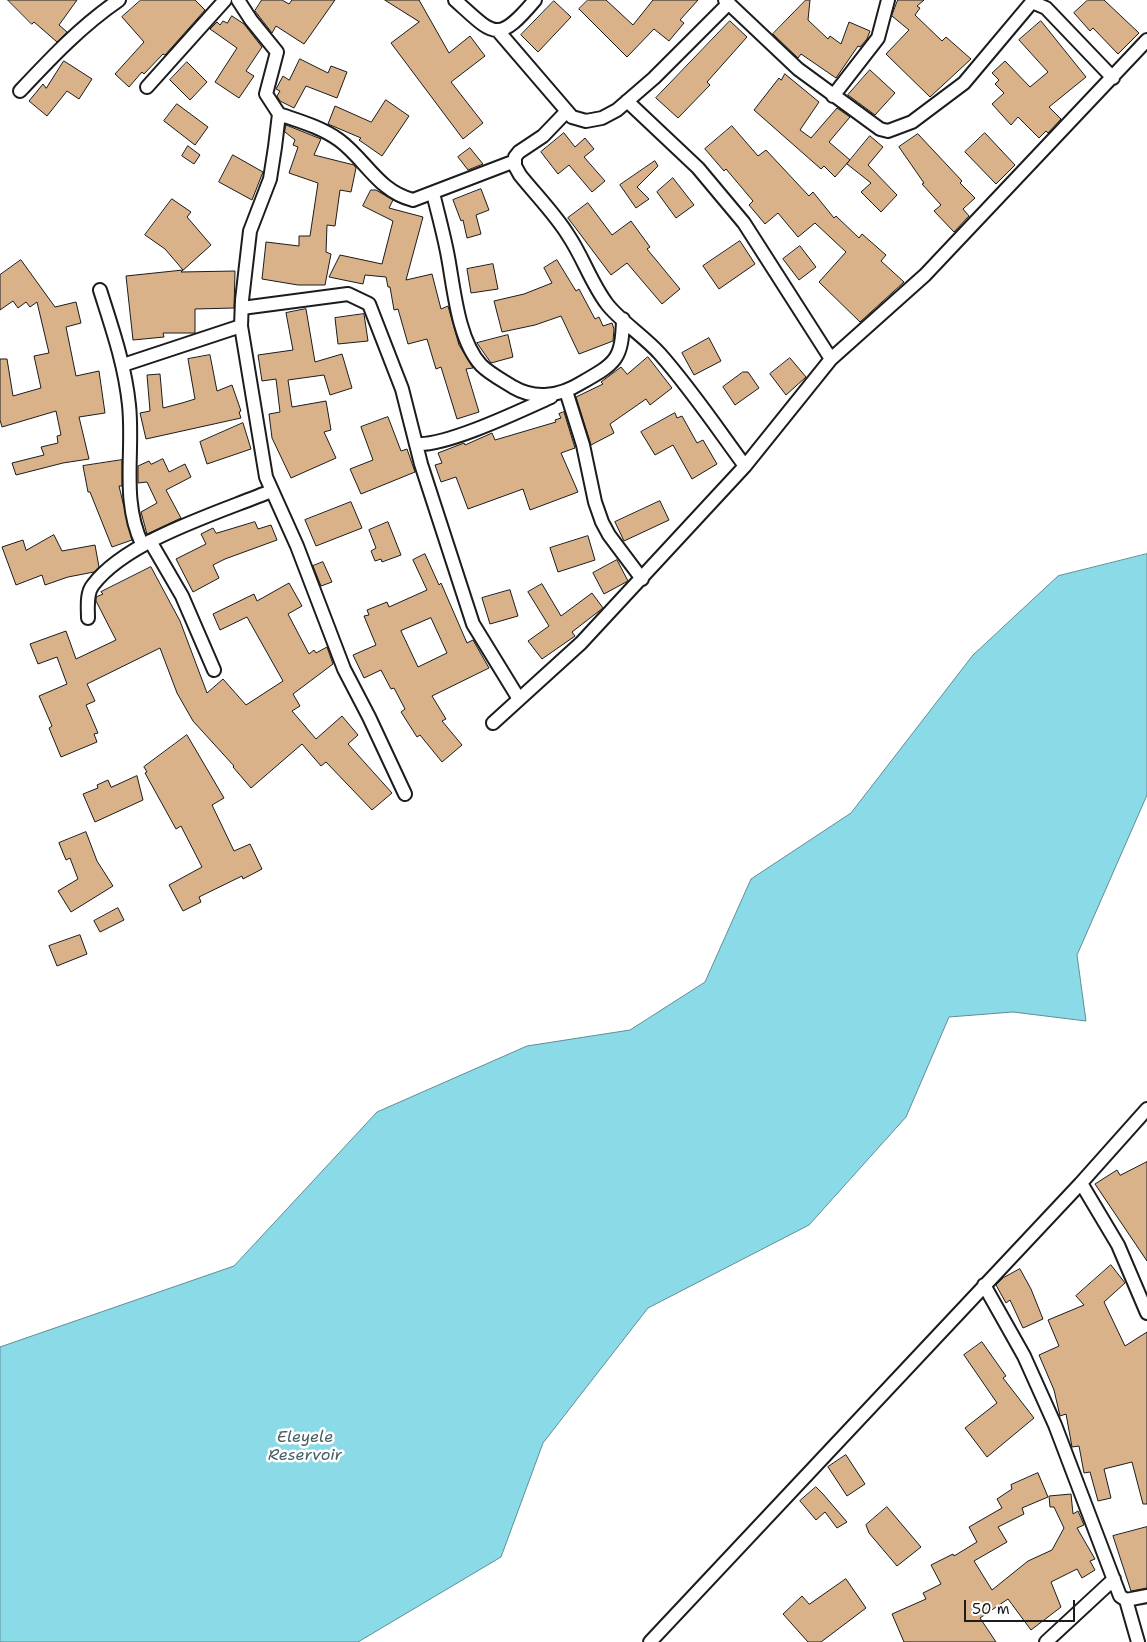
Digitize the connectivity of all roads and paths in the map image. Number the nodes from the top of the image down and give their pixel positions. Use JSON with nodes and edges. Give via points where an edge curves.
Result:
{"nodes":[{"id":1,"x":118,"y":0,"type":"edge"},
{"id":2,"x":225,"y":0,"type":"edge"},
{"id":3,"x":238,"y":0,"type":"edge"},
{"id":4,"x":455,"y":0,"type":"edge"},
{"id":5,"x":535,"y":0,"type":"edge"},
{"id":6,"x":888,"y":0,"type":"edge"},
{"id":7,"x":727,"y":2,"type":"edge"},
{"id":8,"x":499,"y":32,"type":"junction"},
{"id":9,"x":1147,"y":40,"type":"edge"},
{"id":10,"x":1113,"y":78,"type":"junction"},
{"id":11,"x":147,"y":87,"type":"dead end"},
{"id":12,"x":20,"y":91,"type":"dead end"},
{"id":13,"x":833,"y":96,"type":"junction"},
{"id":14,"x":627,"y":101,"type":"junction"},
{"id":15,"x":567,"y":111,"type":"junction"},
{"id":16,"x":279,"y":114,"type":"junction"},
{"id":17,"x":515,"y":161,"type":"junction"},
{"id":18,"x":433,"y":193,"type":"junction"},
{"id":19,"x":100,"y":290,"type":"dead end"},
{"id":20,"x":242,"y":308,"type":"junction"},
{"id":21,"x":623,"y":319,"type":"junction"},
{"id":22,"x":241,"y":326,"type":"junction"},
{"id":23,"x":831,"y":359,"type":"junction"},
{"id":24,"x":123,"y":365,"type":"junction"},
{"id":25,"x":561,"y":393,"type":"junction"},
{"id":26,"x":416,"y":444,"type":"junction"},
{"id":27,"x":745,"y":466,"type":"junction"},
{"id":28,"x":271,"y":491,"type":"junction"},
{"id":29,"x":146,"y":542,"type":"junction"},
{"id":30,"x":642,"y":578,"type":"junction"},
{"id":31,"x":88,"y":618,"type":"dead end"},
{"id":32,"x":214,"y":670,"type":"dead end"},
{"id":33,"x":520,"y":699,"type":"junction"},
{"id":34,"x":493,"y":723,"type":"dead end"},
{"id":35,"x":405,"y":794,"type":"dead end"},
{"id":36,"x":1147,"y":1109,"type":"edge"},
{"id":37,"x":1081,"y":1183,"type":"junction"},
{"id":38,"x":984,"y":1285,"type":"junction"},
{"id":39,"x":1147,"y":1313,"type":"edge"},
{"id":40,"x":1114,"y":1579,"type":"junction"},
{"id":41,"x":1147,"y":1596,"type":"edge"},
{"id":42,"x":1126,"y":1600,"type":"junction"},
{"id":43,"x":650,"y":1642,"type":"edge"},
{"id":44,"x":1046,"y":1642,"type":"edge"},
{"id":45,"x":1138,"y":1642,"type":"edge"}],
"edges":[{"from":1,"to":12,"type":"street","via":[[82,28]]},
{"from":2,"to":11,"type":"street"},
{"from":3,"to":16,"type":"street","via":[[276,52],[266,94]]},
{"from":4,"to":8,"type":"street","via":[[492,32]]},
{"from":5,"to":8,"type":"street","via":[[519,19]]},
{"from":6,"to":13,"type":"street","via":[[878,38]]},
{"from":7,"to":13,"type":"street","via":[[798,69]]},
{"from":7,"to":14,"type":"street","via":[[654,78]]},
{"from":8,"to":15,"type":"street"},
{"from":9,"to":10,"type":"street"},
{"from":10,"to":13,"type":"street","via":[[1046,8],[1032,2],[964,83],[912,122],[888,131],[880,129]]},
{"from":10,"to":23,"type":"street","via":[[925,275]]},
{"from":14,"to":15,"type":"street","via":[[602,118],[586,122],[572,117]]},
{"from":14,"to":23,"type":"street","via":[[698,168],[744,223]]},
{"from":15,"to":17,"type":"street","via":[[543,136],[519,152]]},
{"from":16,"to":18,"type":"street","via":[[323,131],[339,141],[387,189],[402,197],[413,200]]},
{"from":16,"to":20,"type":"street","via":[[270,179],[250,231]]},
{"from":17,"to":18,"type":"street"},
{"from":17,"to":21,"type":"street","via":[[520,176],[567,233],[608,306]]},
{"from":18,"to":25,"type":"street","via":[[457,310],[471,350],[481,365],[522,392]]},
{"from":19,"to":24,"type":"street"},
{"from":20,"to":22,"type":"street"},
{"from":20,"to":26,"type":"street","via":[[348,294],[368,304],[402,389]]},
{"from":21,"to":25,"type":"street","via":[[620,353],[605,369]]},
{"from":21,"to":27,"type":"street","via":[[659,353],[685,384]]},
{"from":22,"to":24,"type":"street"},
{"from":22,"to":28,"type":"street","via":[[266,478]]},
{"from":23,"to":27,"type":"street"},
{"from":24,"to":29,"type":"street","via":[[129,406],[131,517]]},
{"from":25,"to":26,"type":"street","via":[[470,431],[427,445]]},
{"from":25,"to":30,"type":"street","via":[[584,445],[602,522]]},
{"from":26,"to":33,"type":"street","via":[[473,624]]},
{"from":27,"to":30,"type":"street"},
{"from":28,"to":29,"type":"street"},
{"from":28,"to":35,"type":"street","via":[[344,669]]},
{"from":29,"to":31,"type":"street","via":[[118,560],[92,586]]},
{"from":29,"to":32,"type":"street","via":[[182,596]]},
{"from":30,"to":33,"type":"street","via":[[581,643]]},
{"from":33,"to":34,"type":"street"},
{"from":36,"to":37,"type":"street"},
{"from":37,"to":38,"type":"street"},
{"from":37,"to":39,"type":"street","via":[[1118,1245]]},
{"from":38,"to":40,"type":"street","via":[[1024,1356],[1055,1425]]},
{"from":38,"to":43,"type":"street"},
{"from":40,"to":42,"type":"street","via":[[1120,1596]]},
{"from":40,"to":44,"type":"street"},
{"from":41,"to":42,"type":"street"},
{"from":42,"to":45,"type":"street"}]}
